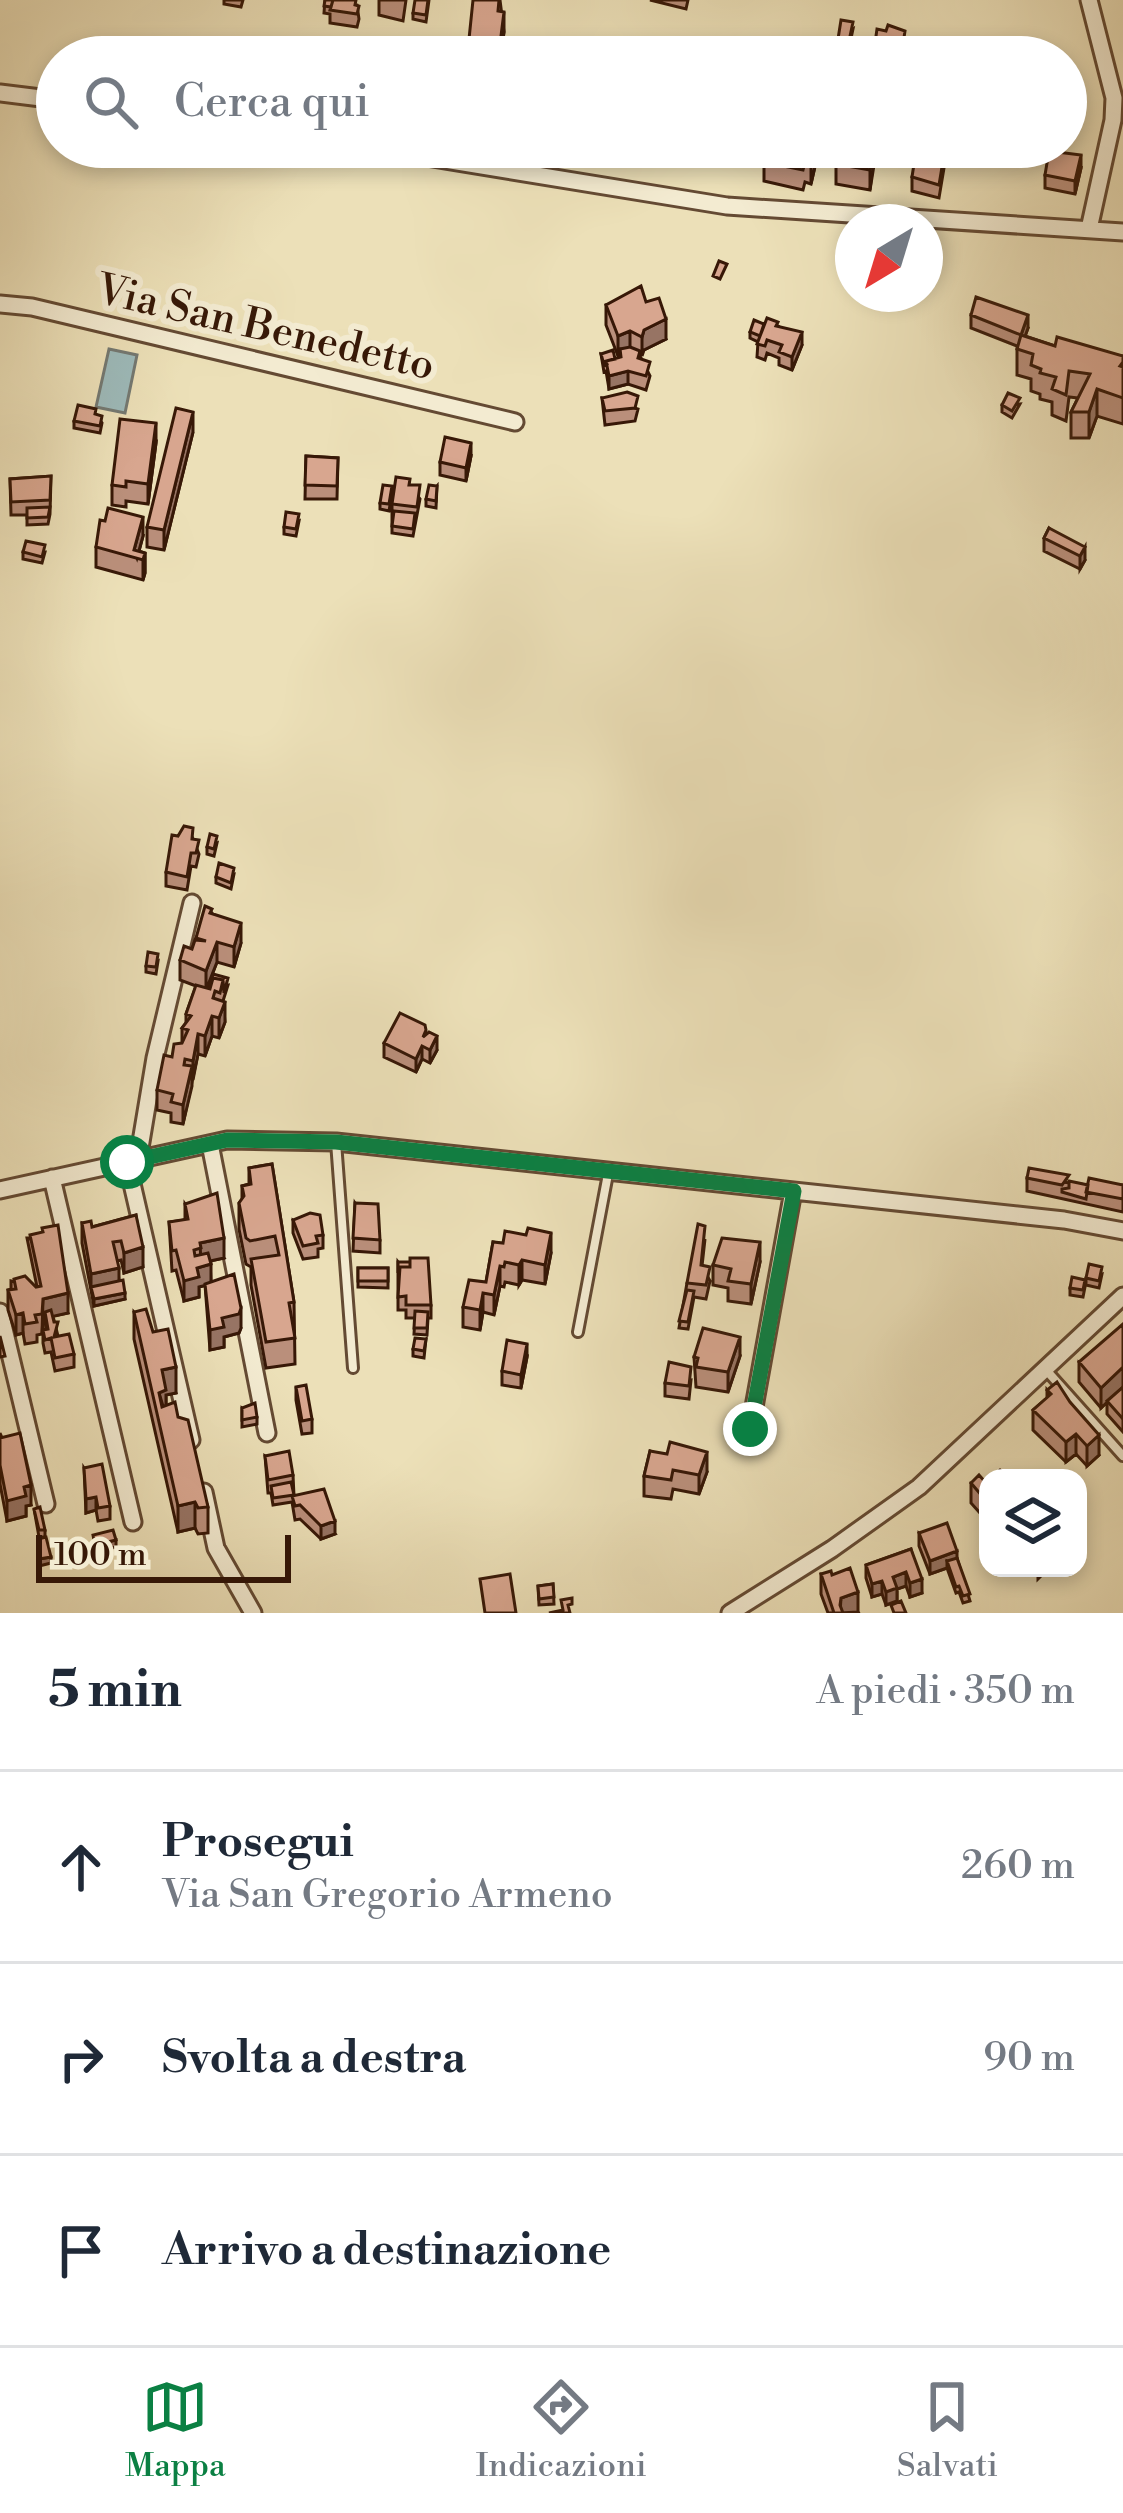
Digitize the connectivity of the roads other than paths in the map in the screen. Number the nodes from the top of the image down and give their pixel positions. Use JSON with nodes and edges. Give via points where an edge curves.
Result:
{"nodes":[{"id":1,"x":1088,"y":0,"type":"edge"},
{"id":2,"x":0,"y":93,"type":"edge"},
{"id":3,"x":36,"y":97,"type":"edge"},
{"id":4,"x":494,"y":168,"type":"edge"},
{"id":5,"x":1089,"y":229,"type":"junction"},
{"id":6,"x":1123,"y":232,"type":"edge"},
{"id":7,"x":0,"y":304,"type":"edge"},
{"id":8,"x":515,"y":422,"type":"dead end"},
{"id":9,"x":192,"y":903,"type":"dead end"},
{"id":10,"x":336,"y":1142,"type":"junction"},
{"id":11,"x":210,"y":1144,"type":"junction"},
{"id":12,"x":132,"y":1161,"type":"junction"},
{"id":13,"x":609,"y":1171,"type":"junction"},
{"id":14,"x":52,"y":1178,"type":"junction"},
{"id":15,"x":0,"y":1190,"type":"edge"},
{"id":16,"x":794,"y":1191,"type":"junction"},
{"id":17,"x":1123,"y":1231,"type":"edge"},
{"id":18,"x":1123,"y":1296,"type":"edge"},
{"id":19,"x":0,"y":1312,"type":"edge"},
{"id":20,"x":578,"y":1332,"type":"dead end"},
{"id":21,"x":352,"y":1368,"type":"dead end"},
{"id":22,"x":1046,"y":1370,"type":"junction"},
{"id":23,"x":750,"y":1429,"type":"dead end"},
{"id":24,"x":268,"y":1433,"type":"dead end"},
{"id":25,"x":1123,"y":1456,"type":"edge"},
{"id":26,"x":195,"y":1457,"type":"edge"},
{"id":27,"x":201,"y":1480,"type":"edge"},
{"id":28,"x":46,"y":1504,"type":"dead end"},
{"id":29,"x":133,"y":1522,"type":"dead end"},
{"id":30,"x":253,"y":1613,"type":"edge"},
{"id":31,"x":730,"y":1613,"type":"edge"}],
"edges":[{"from":1,"to":5,"type":"street","via":[[1114,98]]},
{"from":2,"to":3,"type":"street"},
{"from":4,"to":5,"type":"street","via":[[727,206]]},
{"from":5,"to":6,"type":"street"},
{"from":7,"to":8,"type":"street","name":"Via San Benedetto"},
{"from":9,"to":12,"type":"street"},
{"from":10,"to":11,"type":"street"},
{"from":10,"to":13,"type":"street"},
{"from":10,"to":21,"type":"lane"},
{"from":11,"to":12,"type":"street"},
{"from":11,"to":24,"type":"street"},
{"from":12,"to":14,"type":"street"},
{"from":12,"to":26,"type":"street"},
{"from":13,"to":16,"type":"street"},
{"from":13,"to":20,"type":"lane"},
{"from":14,"to":15,"type":"street"},
{"from":14,"to":29,"type":"street"},
{"from":16,"to":17,"type":"street"},
{"from":16,"to":23,"type":"street"},
{"from":18,"to":22,"type":"street"},
{"from":19,"to":28,"type":"street"},
{"from":22,"to":25,"type":"lane"},
{"from":22,"to":31,"type":"street","via":[[919,1487]]},
{"from":27,"to":30,"type":"street","via":[[216,1548]]}]}
